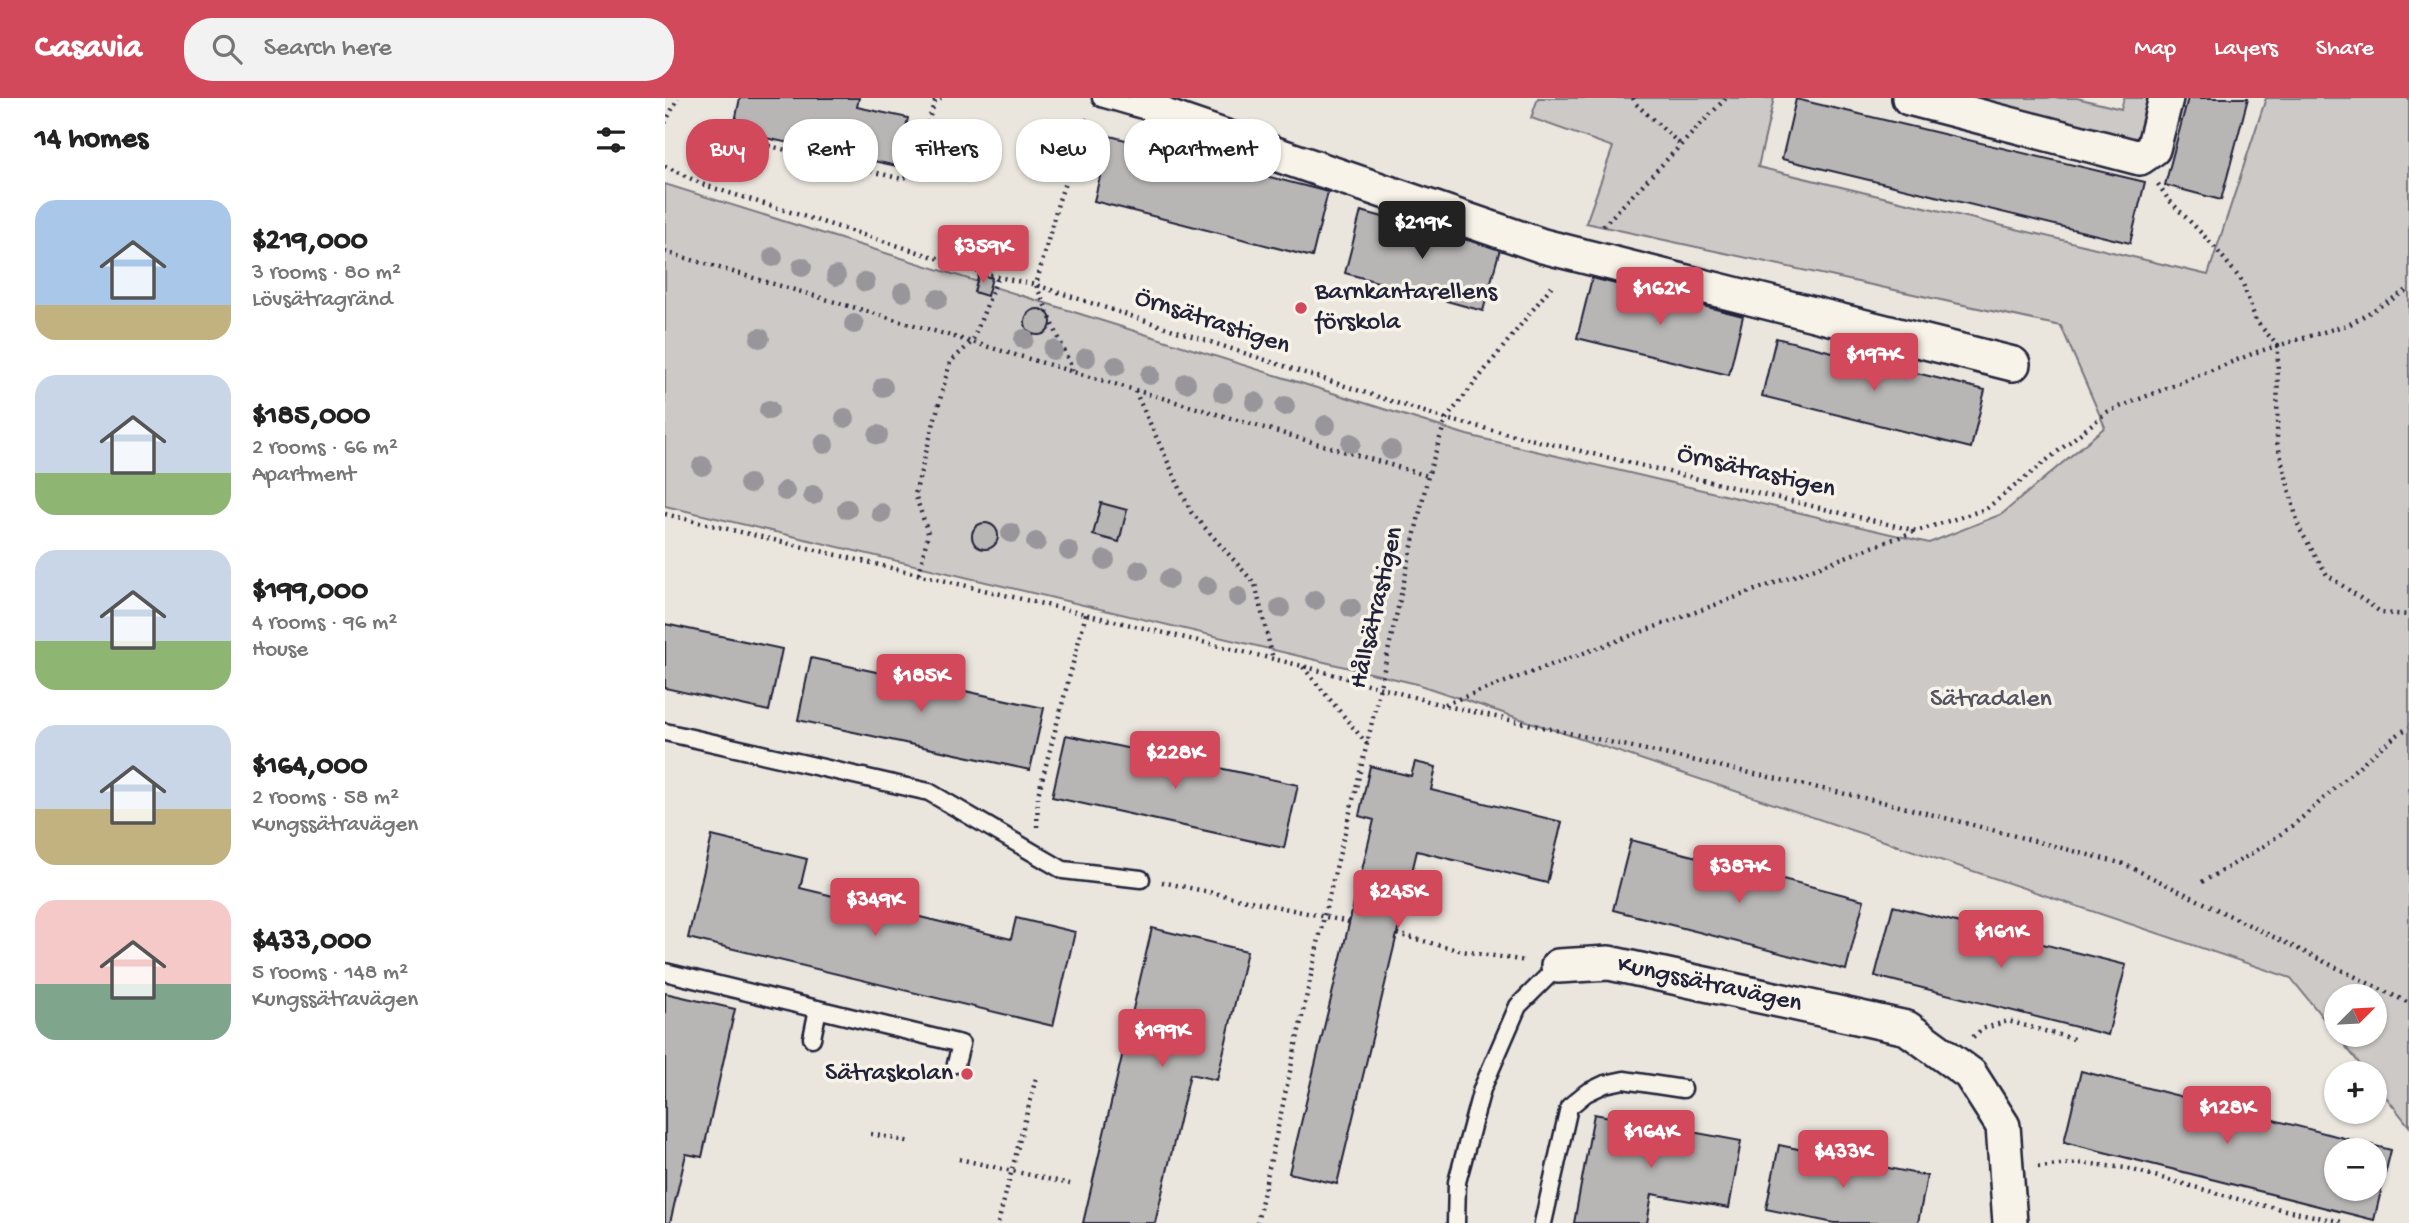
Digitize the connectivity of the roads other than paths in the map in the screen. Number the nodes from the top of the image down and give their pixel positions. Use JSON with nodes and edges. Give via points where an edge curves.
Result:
{"nodes":[{"id":1,"x":1909,"y":98,"type":"edge"},
{"id":2,"x":2166,"y":98,"type":"edge"},
{"id":3,"x":1104,"y":99,"type":"edge"},
{"id":4,"x":1154,"y":107,"type":"edge"},
{"id":5,"x":2013,"y":365,"type":"dead end"},
{"id":6,"x":665,"y":732,"type":"edge"},
{"id":7,"x":1141,"y":879,"type":"road end"},
{"id":8,"x":1558,"y":966,"type":"joint"},
{"id":9,"x":665,"y":972,"type":"edge"},
{"id":10,"x":818,"y":1009,"type":"junction"},
{"id":11,"x":812,"y":1038,"type":"dead end"},
{"id":12,"x":956,"y":1064,"type":"dead end"},
{"id":13,"x":1683,"y":1089,"type":"dead end"},
{"id":14,"x":1456,"y":1223,"type":"edge"},
{"id":15,"x":1543,"y":1223,"type":"edge"},
{"id":16,"x":2010,"y":1223,"type":"edge"}],
"edges":[{"from":1,"to":2,"type":"street","via":[[2140,158],[2153,149]]},
{"from":3,"to":4,"type":"lane"},
{"from":4,"to":5,"type":"street","via":[[1543,246]]},
{"from":6,"to":7,"type":"lane","via":[[929,792],[1063,870]]},
{"from":8,"to":14,"type":"lane","via":[[1518,1006],[1482,1089],[1457,1182]]},
{"from":8,"to":16,"type":"street","name":"Kungssätravägen","via":[[1609,963],[1907,1028],[1970,1074],[2003,1126]]},
{"from":9,"to":10,"type":"lane"},
{"from":10,"to":11,"type":"lane"},
{"from":10,"to":12,"type":"lane","via":[[961,1044]]},
{"from":13,"to":15,"type":"lane","via":[[1624,1080],[1585,1093],[1569,1107]]}]}
